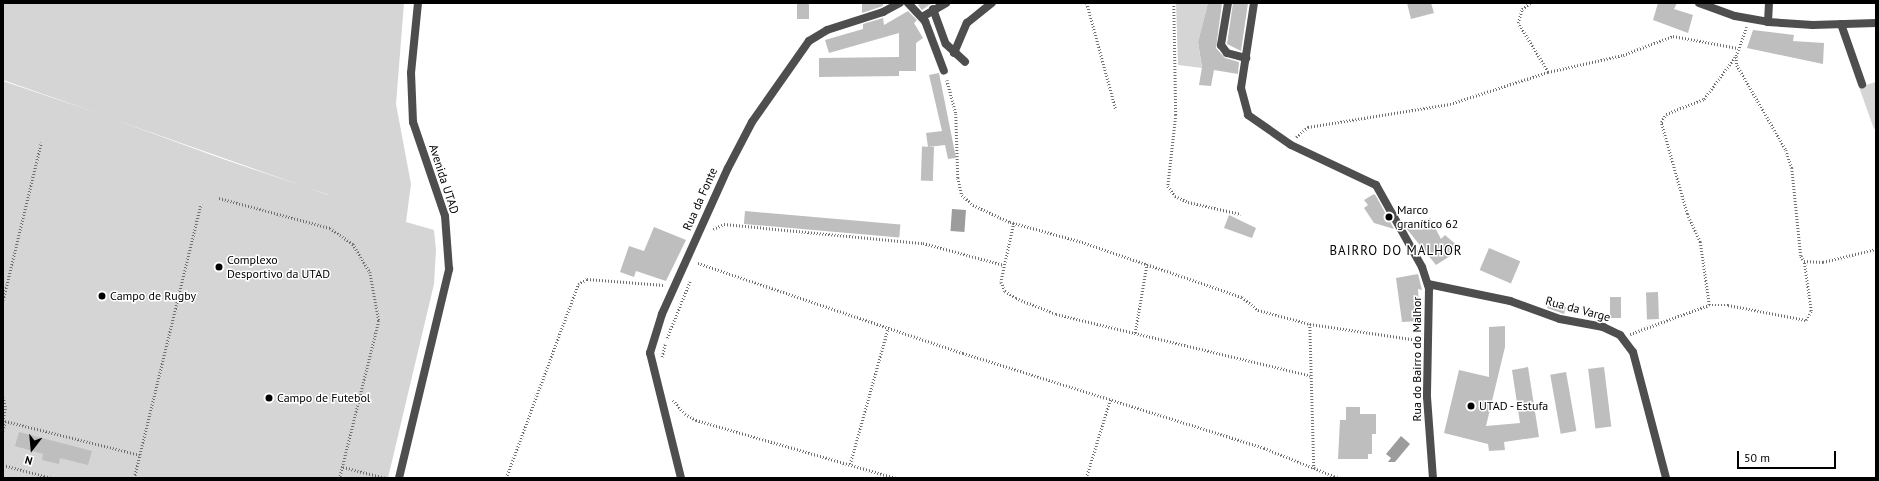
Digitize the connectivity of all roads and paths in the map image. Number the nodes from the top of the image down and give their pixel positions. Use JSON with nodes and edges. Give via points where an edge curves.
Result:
{"nodes":[{"id":1,"x":418,"y":3,"type":"edge"},
{"id":2,"x":900,"y":3,"type":"edge"},
{"id":3,"x":908,"y":3,"type":"edge"},
{"id":4,"x":946,"y":3,"type":"edge"},
{"id":5,"x":992,"y":3,"type":"edge"},
{"id":6,"x":1087,"y":3,"type":"edge"},
{"id":7,"x":1174,"y":3,"type":"edge"},
{"id":8,"x":1228,"y":3,"type":"edge"},
{"id":9,"x":1254,"y":3,"type":"edge"},
{"id":10,"x":1530,"y":3,"type":"edge"},
{"id":11,"x":1699,"y":3,"type":"edge"},
{"id":12,"x":1769,"y":3,"type":"edge"},
{"id":13,"x":932,"y":9,"type":"junction"},
{"id":14,"x":922,"y":17,"type":"junction"},
{"id":15,"x":1751,"y":19,"type":"junction"},
{"id":16,"x":1768,"y":22,"type":"junction"},
{"id":17,"x":1876,"y":23,"type":"edge"},
{"id":18,"x":1841,"y":24,"type":"junction"},
{"id":19,"x":1738,"y":48,"type":"junction"},
{"id":20,"x":954,"y":53,"type":"junction"},
{"id":21,"x":1736,"y":57,"type":"junction"},
{"id":22,"x":1246,"y":58,"type":"junction"},
{"id":23,"x":965,"y":62,"type":"dead end"},
{"id":24,"x":944,"y":71,"type":"joint"},
{"id":25,"x":1548,"y":72,"type":"junction"},
{"id":26,"x":1862,"y":84,"type":"dead end"},
{"id":27,"x":1116,"y":110,"type":"dead end"},
{"id":28,"x":41,"y":143,"type":"dead end"},
{"id":29,"x":1291,"y":145,"type":"junction"},
{"id":30,"x":219,"y":198,"type":"dead end"},
{"id":31,"x":201,"y":204,"type":"dead end"},
{"id":32,"x":1242,"y":214,"type":"dead end"},
{"id":33,"x":1014,"y":223,"type":"junction"},
{"id":34,"x":710,"y":235,"type":"dead end"},
{"id":35,"x":1876,"y":249,"type":"edge"},
{"id":36,"x":700,"y":258,"type":"dead end"},
{"id":37,"x":1804,"y":261,"type":"junction"},
{"id":38,"x":698,"y":263,"type":"junction"},
{"id":39,"x":1146,"y":263,"type":"junction"},
{"id":40,"x":1004,"y":265,"type":"junction"},
{"id":41,"x":695,"y":269,"type":"dead end"},
{"id":42,"x":692,"y":275,"type":"dead end"},
{"id":43,"x":1428,"y":284,"type":"junction"},
{"id":44,"x":675,"y":286,"type":"junction"},
{"id":45,"x":3,"y":300,"type":"edge"},
{"id":46,"x":1709,"y":305,"type":"junction"},
{"id":47,"x":1310,"y":324,"type":"junction"},
{"id":48,"x":888,"y":328,"type":"junction"},
{"id":49,"x":1135,"y":333,"type":"junction"},
{"id":50,"x":1625,"y":339,"type":"junction"},
{"id":51,"x":1429,"y":342,"type":"junction"},
{"id":52,"x":663,"y":364,"type":"dead end"},
{"id":53,"x":1312,"y":376,"type":"junction"},
{"id":54,"x":3,"y":397,"type":"edge"},
{"id":55,"x":671,"y":397,"type":"dead end"},
{"id":56,"x":1110,"y":400,"type":"junction"},
{"id":57,"x":4,"y":421,"type":"edge"},
{"id":58,"x":3,"y":431,"type":"edge"},
{"id":59,"x":140,"y":455,"type":"junction"},
{"id":60,"x":850,"y":464,"type":"junction"},
{"id":61,"x":3,"y":465,"type":"edge"},
{"id":62,"x":343,"y":467,"type":"junction"},
{"id":63,"x":1314,"y":470,"type":"junction"},
{"id":64,"x":52,"y":478,"type":"edge"},
{"id":65,"x":134,"y":478,"type":"edge"},
{"id":66,"x":340,"y":478,"type":"edge"},
{"id":67,"x":386,"y":478,"type":"edge"},
{"id":68,"x":399,"y":478,"type":"edge"},
{"id":69,"x":506,"y":478,"type":"edge"},
{"id":70,"x":681,"y":478,"type":"edge"},
{"id":71,"x":896,"y":478,"type":"edge"},
{"id":72,"x":1086,"y":478,"type":"edge"},
{"id":73,"x":1339,"y":478,"type":"edge"},
{"id":74,"x":1433,"y":478,"type":"edge"},
{"id":75,"x":1666,"y":478,"type":"edge"}],
"edges":[{"from":1,"to":68,"type":"street","name":"Avenida UTAD","via":[[411,73],[413,122],[445,216],[449,269]]},
{"from":2,"to":44,"type":"street","name":"Rua da Fonte","via":[[883,12],[827,30],[805,46],[745,135]]},
{"from":3,"to":14,"type":"street"},
{"from":4,"to":13,"type":"street"},
{"from":5,"to":20,"type":"street","via":[[967,23]]},
{"from":6,"to":27,"type":"path"},
{"from":7,"to":32,"type":"path","via":[[1176,115],[1168,186],[1175,196],[1188,202]]},
{"from":8,"to":22,"type":"street","via":[[1221,45],[1227,53]]},
{"from":9,"to":22,"type":"street"},
{"from":10,"to":25,"type":"path","via":[[1522,9],[1518,23]]},
{"from":11,"to":15,"type":"street"},
{"from":12,"to":16,"type":"street"},
{"from":13,"to":14,"type":"street"},
{"from":13,"to":20,"type":"street","via":[[946,44]]},
{"from":14,"to":24,"type":"street"},
{"from":15,"to":16,"type":"street"},
{"from":15,"to":19,"type":"path"},
{"from":16,"to":18,"type":"street"},
{"from":17,"to":18,"type":"street"},
{"from":18,"to":26,"type":"street"},
{"from":19,"to":21,"type":"path"},
{"from":19,"to":25,"type":"path","via":[[1673,36],[1623,55]]},
{"from":20,"to":23,"type":"street"},
{"from":21,"to":37,"type":"path","via":[[1792,168],[1800,256]]},
{"from":21,"to":46,"type":"path","via":[[1704,98],[1666,114],[1661,122],[1687,214],[1700,242]]},
{"from":22,"to":29,"type":"street","name":"Rua do Bairro do Malhor","via":[[1241,88],[1248,115]]},
{"from":24,"to":33,"type":"path","via":[[956,114],[958,178],[962,195],[987,213]]},
{"from":25,"to":29,"type":"path","via":[[1450,104],[1308,128],[1299,134]]},
{"from":28,"to":45,"type":"path"},
{"from":29,"to":43,"type":"street","name":"Rua do Bairro do Malhor","via":[[1376,185],[1422,267]]},
{"from":30,"to":62,"type":"path","via":[[330,228],[353,244],[370,272],[379,321]]},
{"from":31,"to":59,"type":"path"},
{"from":33,"to":39,"type":"path"},
{"from":33,"to":40,"type":"path"},
{"from":34,"to":40,"type":"path","via":[[713,229],[724,224],[923,243]]},
{"from":35,"to":37,"type":"path","via":[[1823,262]]},
{"from":36,"to":38,"type":"path"},
{"from":37,"to":46,"type":"path","via":[[1811,311],[1806,320],[1728,305]]},
{"from":38,"to":41,"type":"path"},
{"from":38,"to":48,"type":"path"},
{"from":39,"to":47,"type":"path","via":[[1242,297],[1258,310]]},
{"from":39,"to":49,"type":"path"},
{"from":40,"to":49,"type":"path","via":[[1001,282],[1005,291],[1016,298],[1056,314]]},
{"from":42,"to":52,"type":"path","via":[[665,341]]},
{"from":43,"to":50,"type":"street","name":"Rua da Varge","via":[[1514,302],[1566,321],[1609,329]]},
{"from":43,"to":51,"type":"street","name":"Rua do Bairro do Malhor"},
{"from":44,"to":69,"type":"path","via":[[587,279],[578,284]]},
{"from":44,"to":70,"type":"street","name":"Rua da Fonte","via":[[653,337],[650,353]]},
{"from":46,"to":50,"type":"path","via":[[1644,326]]},
{"from":47,"to":51,"type":"path"},
{"from":47,"to":53,"type":"path"},
{"from":48,"to":56,"type":"path"},
{"from":48,"to":60,"type":"path"},
{"from":49,"to":53,"type":"path"},
{"from":50,"to":75,"type":"street","via":[[1641,376]]},
{"from":51,"to":74,"type":"street","name":"Rua do Bairro do Malhor","via":[[1426,397]]},
{"from":53,"to":63,"type":"path"},
{"from":54,"to":57,"type":"path"},
{"from":55,"to":60,"type":"path","via":[[685,414],[696,420]]},
{"from":56,"to":63,"type":"path","via":[[1264,448]]},
{"from":56,"to":72,"type":"path"},
{"from":57,"to":58,"type":"path"},
{"from":57,"to":59,"type":"path"},
{"from":59,"to":65,"type":"path"},
{"from":60,"to":71,"type":"path"},
{"from":61,"to":64,"type":"path"},
{"from":62,"to":66,"type":"path"},
{"from":62,"to":67,"type":"path"},
{"from":63,"to":73,"type":"path"}]}
